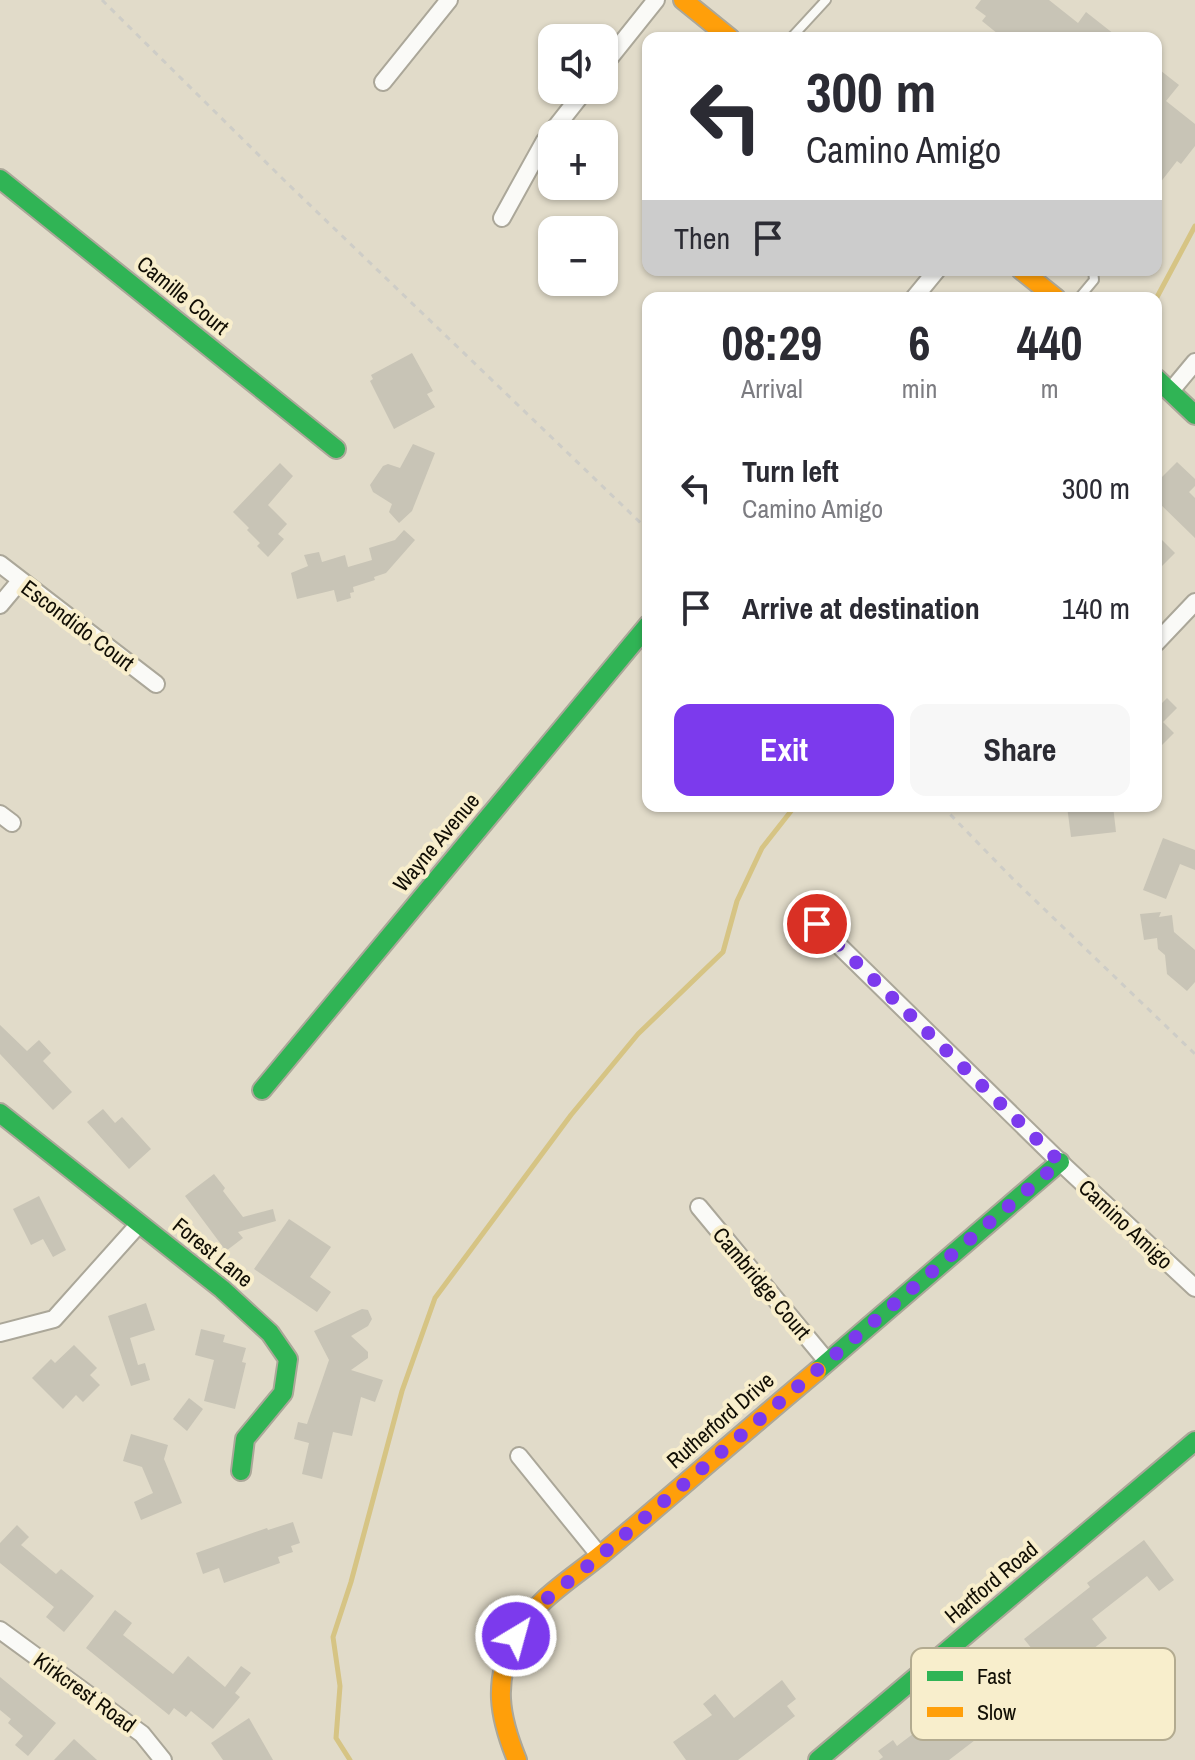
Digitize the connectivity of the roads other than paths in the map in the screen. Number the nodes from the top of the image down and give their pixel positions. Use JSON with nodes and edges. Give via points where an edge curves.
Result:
{"nodes":[{"id":1,"x":449,"y":0,"type":"edge"},
{"id":2,"x":656,"y":0,"type":"edge"},
{"id":3,"x":683,"y":0,"type":"edge"},
{"id":4,"x":826,"y":0,"type":"edge"},
{"id":5,"x":723,"y":32,"type":"edge"},
{"id":6,"x":797,"y":32,"type":"edge"},
{"id":7,"x":618,"y":48,"type":"edge"},
{"id":8,"x":383,"y":82,"type":"dead end"},
{"id":9,"x":574,"y":104,"type":"edge"},
{"id":10,"x":0,"y":179,"type":"edge"},
{"id":11,"x":502,"y":218,"type":"dead end"},
{"id":12,"x":932,"y":276,"type":"edge"},
{"id":13,"x":1028,"y":276,"type":"edge"},
{"id":14,"x":919,"y":292,"type":"edge"},
{"id":15,"x":1048,"y":292,"type":"edge"},
{"id":16,"x":1195,"y":362,"type":"edge"},
{"id":17,"x":1162,"y":384,"type":"edge"},
{"id":18,"x":1170,"y":392,"type":"junction"},
{"id":19,"x":1195,"y":415,"type":"edge"},
{"id":20,"x":336,"y":449,"type":"dead end"},
{"id":21,"x":0,"y":564,"type":"edge"},
{"id":22,"x":20,"y":581,"type":"junction"},
{"id":23,"x":1195,"y":602,"type":"edge"},
{"id":24,"x":0,"y":605,"type":"edge"},
{"id":25,"x":642,"y":632,"type":"edge"},
{"id":26,"x":1162,"y":637,"type":"edge"},
{"id":27,"x":156,"y":684,"type":"dead end"},
{"id":28,"x":817,"y":924,"type":"dead end"},
{"id":29,"x":262,"y":1090,"type":"dead end"},
{"id":30,"x":0,"y":1113,"type":"edge"},
{"id":31,"x":1060,"y":1162,"type":"junction"},
{"id":32,"x":699,"y":1207,"type":"dead end"},
{"id":33,"x":139,"y":1224,"type":"junction"},
{"id":34,"x":1195,"y":1288,"type":"edge"},
{"id":35,"x":0,"y":1333,"type":"edge"},
{"id":36,"x":826,"y":1360,"type":"junction"},
{"id":37,"x":1195,"y":1441,"type":"edge"},
{"id":38,"x":519,"y":1456,"type":"dead end"},
{"id":39,"x":241,"y":1471,"type":"dead end"},
{"id":40,"x":600,"y":1556,"type":"junction"},
{"id":41,"x":2,"y":1636,"type":"edge"},
{"id":42,"x":950,"y":1648,"type":"edge"},
{"id":43,"x":911,"y":1681,"type":"edge"},
{"id":44,"x":163,"y":1760,"type":"edge"},
{"id":45,"x":517,"y":1760,"type":"edge"},
{"id":46,"x":818,"y":1760,"type":"edge"}],
"edges":[{"from":1,"to":8,"type":"street"},
{"from":2,"to":7,"type":"street"},
{"from":3,"to":5,"type":"street"},
{"from":4,"to":6,"type":"lane"},
{"from":9,"to":11,"type":"street","via":[[544,142]]},
{"from":10,"to":20,"type":"street","name":"Camille Court"},
{"from":12,"to":14,"type":"street"},
{"from":13,"to":15,"type":"street"},
{"from":16,"to":18,"type":"street"},
{"from":17,"to":18,"type":"street"},
{"from":18,"to":19,"type":"street"},
{"from":21,"to":22,"type":"street","name":"Escondido Court"},
{"from":22,"to":24,"type":"street"},
{"from":22,"to":27,"type":"street","name":"Escondido Court"},
{"from":23,"to":26,"type":"street"},
{"from":25,"to":29,"type":"street","name":"Wayne Avenue"},
{"from":28,"to":31,"type":"street","name":"Camino Amigo"},
{"from":30,"to":33,"type":"street","name":"Forest Lane"},
{"from":31,"to":34,"type":"street","name":"Camino Amigo"},
{"from":31,"to":36,"type":"street","name":"Rutherford Drive"},
{"from":32,"to":36,"type":"street","name":"Cambridge Court"},
{"from":33,"to":35,"type":"street","via":[[54,1319]]},
{"from":33,"to":39,"type":"street","name":"Forest Lane","via":[[241,1306],[288,1359],[283,1393],[245,1439]]},
{"from":36,"to":40,"type":"street","name":"Rutherford Drive"},
{"from":37,"to":42,"type":"street","name":"Hartford Road"},
{"from":38,"to":40,"type":"street"},
{"from":40,"to":45,"type":"street","name":"Rutherford Drive","via":[[534,1609],[516,1636],[500,1700]]},
{"from":41,"to":44,"type":"street","name":"Kirkcrest Road","via":[[142,1734]]},
{"from":43,"to":46,"type":"street","name":"Hartford Road"}]}
